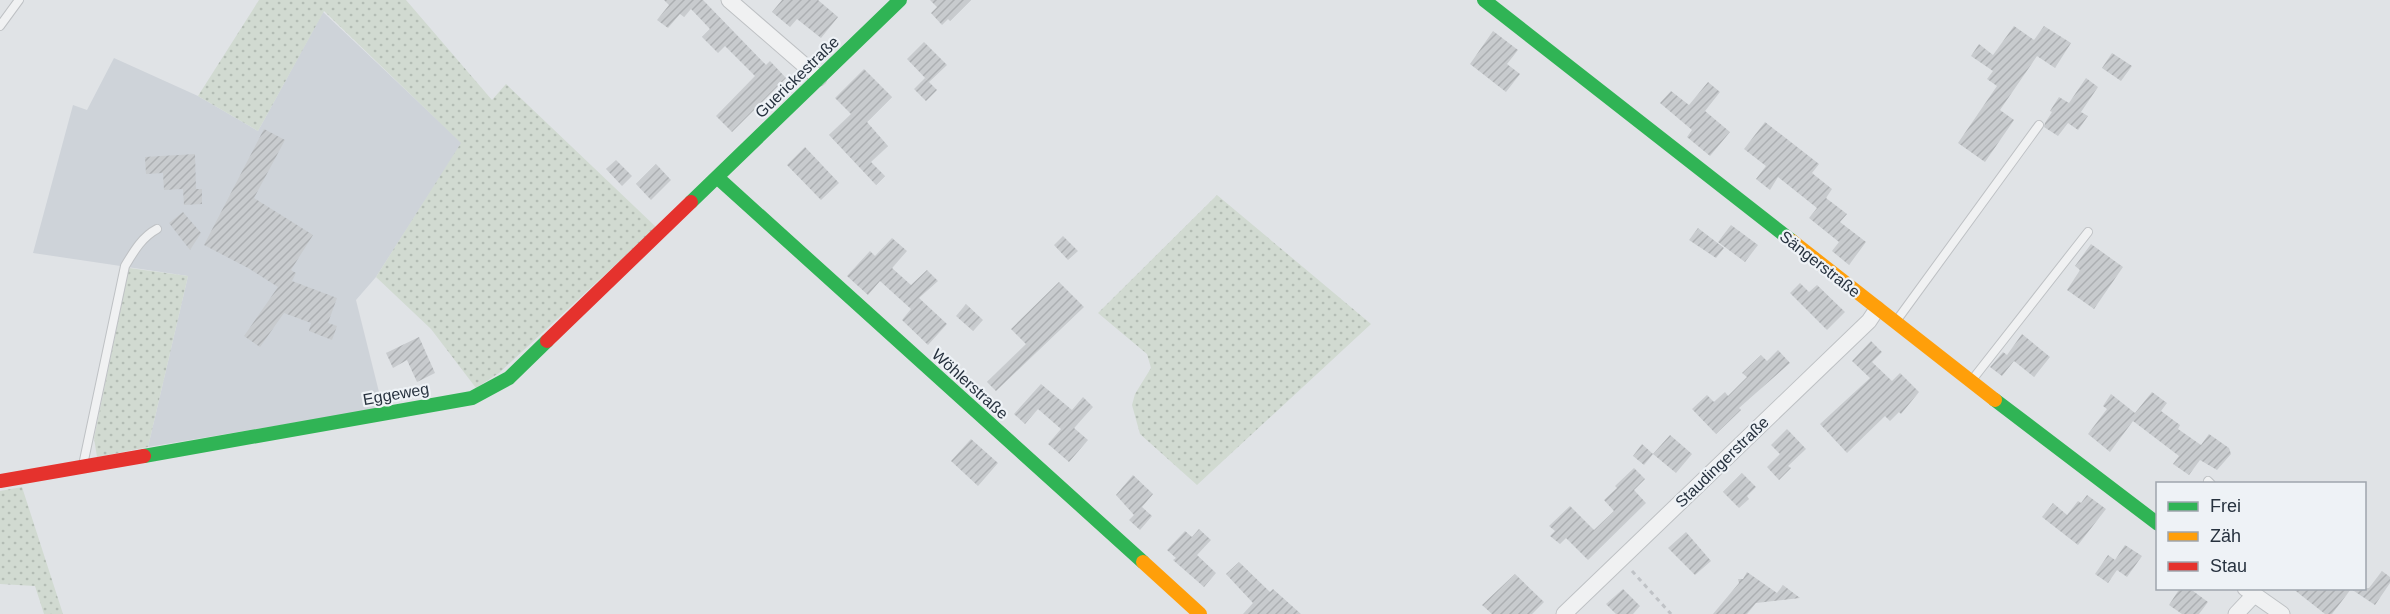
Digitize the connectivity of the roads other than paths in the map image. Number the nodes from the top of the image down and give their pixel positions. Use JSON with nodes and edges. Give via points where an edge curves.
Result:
{"nodes":[{"id":1,"x":19,"y":0,"type":"edge"},
{"id":2,"x":729,"y":0,"type":"edge"},
{"id":3,"x":900,"y":0,"type":"edge"},
{"id":4,"x":1484,"y":0,"type":"edge"},
{"id":5,"x":0,"y":26,"type":"edge"},
{"id":6,"x":819,"y":78,"type":"junction"},
{"id":7,"x":2038,"y":125,"type":"dead end"},
{"id":8,"x":718,"y":178,"type":"junction"},
{"id":9,"x":157,"y":229,"type":"dead end"},
{"id":10,"x":2088,"y":232,"type":"dead end"},
{"id":11,"x":1877,"y":309,"type":"junction"},
{"id":12,"x":1896,"y":321,"type":"junction"},
{"id":13,"x":1971,"y":381,"type":"junction"},
{"id":14,"x":83,"y":466,"type":"junction"},
{"id":15,"x":0,"y":481,"type":"edge"},
{"id":16,"x":2156,"y":523,"type":"edge"},
{"id":17,"x":2250,"y":592,"type":"edge"},
{"id":18,"x":1200,"y":614,"type":"edge"},
{"id":19,"x":1564,"y":614,"type":"edge"},
{"id":20,"x":2236,"y":614,"type":"edge"},
{"id":21,"x":2282,"y":614,"type":"edge"}],
"edges":[{"from":1,"to":5,"type":"lane"},
{"from":2,"to":6,"type":"street"},
{"from":3,"to":6,"type":"street","name":"Guerickestraße"},
{"from":4,"to":11,"type":"street","name":"Sängerstraße"},
{"from":6,"to":8,"type":"street","name":"Guerickestraße"},
{"from":7,"to":12,"type":"lane"},
{"from":8,"to":14,"type":"street","name":"Eggeweg","via":[[509,378],[472,398]]},
{"from":8,"to":18,"type":"street","name":"Wöhlerstraße"},
{"from":9,"to":14,"type":"lane","via":[[139,244],[125,266]]},
{"from":10,"to":13,"type":"lane"},
{"from":11,"to":12,"type":"street","name":"Sängerstraße"},
{"from":11,"to":19,"type":"street","name":"Staudingerstraße","via":[[1869,321]]},
{"from":12,"to":13,"type":"street","name":"Sängerstraße"},
{"from":13,"to":16,"type":"street","name":"Sängerstraße"},
{"from":14,"to":15,"type":"street","name":"Eggeweg"},
{"from":17,"to":20,"type":"street"},
{"from":17,"to":21,"type":"street"}]}
